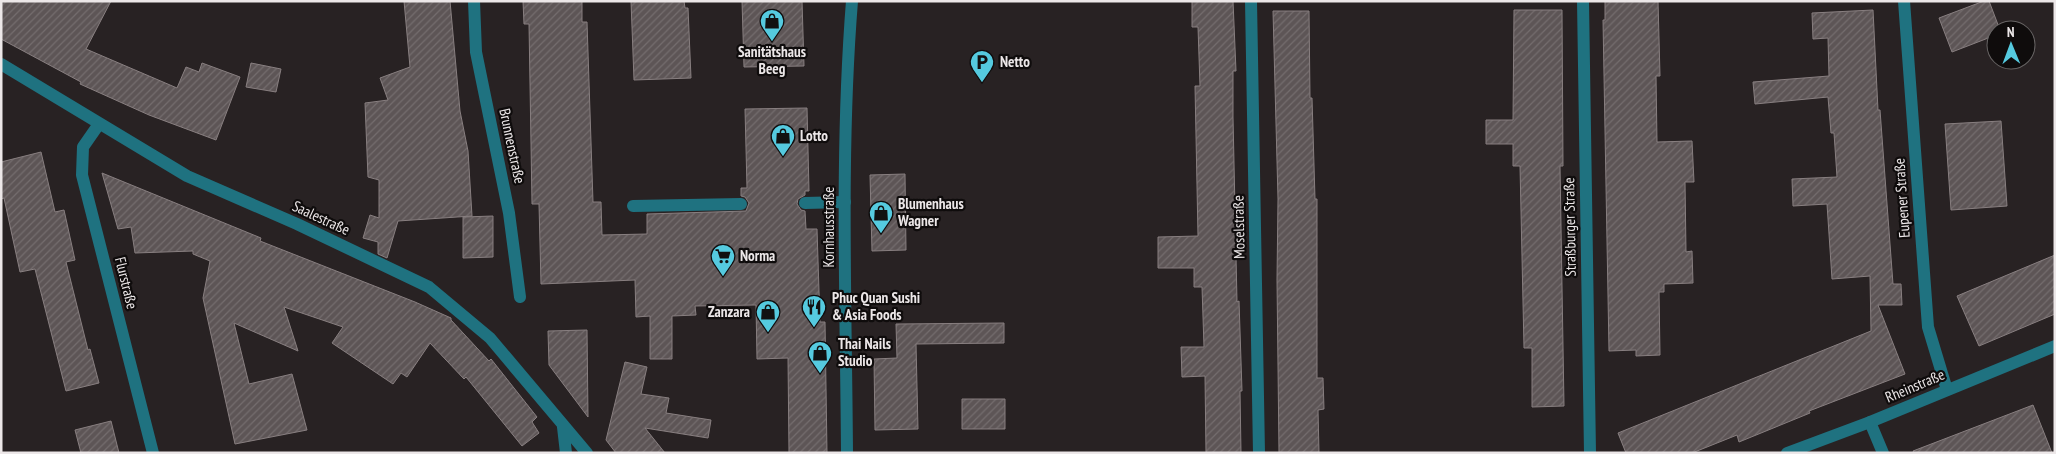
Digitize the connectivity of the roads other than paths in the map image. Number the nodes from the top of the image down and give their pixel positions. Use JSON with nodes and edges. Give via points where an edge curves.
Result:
{"nodes":[{"id":1,"x":474,"y":1,"type":"edge"},
{"id":2,"x":852,"y":1,"type":"edge"},
{"id":3,"x":1251,"y":1,"type":"edge"},
{"id":4,"x":1583,"y":1,"type":"edge"},
{"id":5,"x":1904,"y":1,"type":"edge"},
{"id":6,"x":1,"y":64,"type":"edge"},
{"id":7,"x":99,"y":124,"type":"junction"},
{"id":8,"x":845,"y":202,"type":"junction"},
{"id":9,"x":805,"y":203,"type":"dead end"},
{"id":10,"x":741,"y":204,"type":"dead end"},
{"id":11,"x":633,"y":206,"type":"dead end"},
{"id":12,"x":520,"y":297,"type":"dead end"},
{"id":13,"x":2055,"y":346,"type":"edge"},
{"id":14,"x":1947,"y":390,"type":"junction"},
{"id":15,"x":1870,"y":422,"type":"junction"},
{"id":16,"x":563,"y":427,"type":"junction"},
{"id":17,"x":153,"y":453,"type":"edge"},
{"id":18,"x":566,"y":453,"type":"edge"},
{"id":19,"x":586,"y":453,"type":"edge"},
{"id":20,"x":847,"y":453,"type":"edge"},
{"id":21,"x":1259,"y":453,"type":"edge"},
{"id":22,"x":1590,"y":453,"type":"edge"},
{"id":23,"x":1787,"y":453,"type":"edge"},
{"id":24,"x":1882,"y":453,"type":"edge"}],
"edges":[{"from":1,"to":12,"type":"street","name":"Brunnenstraße","via":[[476,52],[509,213]]},
{"from":2,"to":8,"type":"street","name":"Kornhausstraße"},
{"from":3,"to":21,"type":"street","name":"Moselstraße"},
{"from":4,"to":22,"type":"street","name":"Straßburger Straße"},
{"from":5,"to":14,"type":"street","name":"Eupener Straße","via":[[1928,327]]},
{"from":6,"to":7,"type":"street","name":"Saalestraße"},
{"from":7,"to":16,"type":"street","name":"Saalestraße","via":[[187,176],[297,224],[429,288],[490,338]]},
{"from":7,"to":17,"type":"street","name":"Flurstraße","via":[[83,147],[82,175]]},
{"from":8,"to":9,"type":"street"},
{"from":8,"to":20,"type":"street","name":"Kornhausstraße"},
{"from":10,"to":11,"type":"street"},
{"from":13,"to":14,"type":"street","name":"Rheinstraße"},
{"from":14,"to":15,"type":"street","name":"Rheinstraße"},
{"from":15,"to":23,"type":"street","name":"Rheinstraße"},
{"from":15,"to":24,"type":"street"},
{"from":16,"to":18,"type":"street"},
{"from":16,"to":19,"type":"street","name":"Saalestraße"}]}
